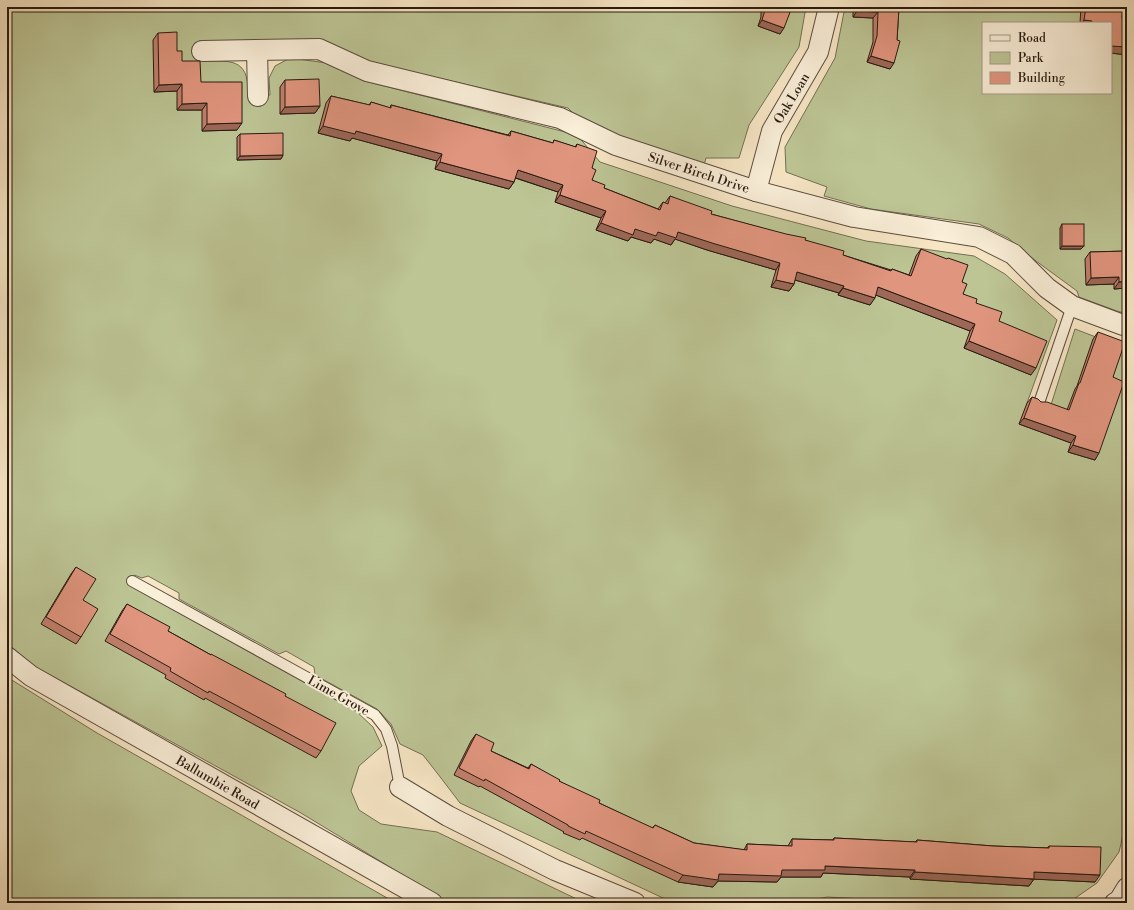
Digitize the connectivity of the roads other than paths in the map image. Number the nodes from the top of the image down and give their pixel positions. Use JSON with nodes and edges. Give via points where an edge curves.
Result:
{"nodes":[{"id":1,"x":829,"y":7,"type":"edge"},
{"id":2,"x":257,"y":50,"type":"junction"},
{"id":3,"x":202,"y":51,"type":"dead end"},
{"id":4,"x":258,"y":96,"type":"dead end"},
{"id":5,"x":756,"y":191,"type":"junction"},
{"id":6,"x":1072,"y":306,"type":"junction"},
{"id":7,"x":1127,"y":325,"type":"edge"},
{"id":8,"x":1039,"y":403,"type":"edge"},
{"id":9,"x":132,"y":581,"type":"dead end"},
{"id":10,"x":7,"y":657,"type":"edge"},
{"id":11,"x":400,"y":787,"type":"joint"},
{"id":12,"x":1127,"y":888,"type":"edge"},
{"id":13,"x":432,"y":903,"type":"edge"},
{"id":14,"x":634,"y":903,"type":"edge"},
{"id":15,"x":1115,"y":903,"type":"edge"}],
"edges":[{"from":1,"to":5,"type":"street","name":"Oak Loan","via":[[818,52],[772,131]]},
{"from":2,"to":3,"type":"street","name":"Silver Birch Drive"},
{"from":2,"to":4,"type":"street"},
{"from":2,"to":5,"type":"street","name":"Silver Birch Drive","via":[[319,49],[367,71],[560,118],[616,146]]},
{"from":5,"to":6,"type":"street","name":"Silver Birch Drive","via":[[854,217],[979,237],[1012,254],[1047,288]]},
{"from":6,"to":7,"type":"street","name":"Silver Birch Drive"},
{"from":6,"to":8,"type":"lane"},
{"from":9,"to":11,"type":"lane","name":"Lime Grove","via":[[374,715],[386,729]]},
{"from":10,"to":13,"type":"street","name":"Ballumbie Road","via":[[31,676]]},
{"from":11,"to":14,"type":"street","name":"Lime Grove","via":[[448,816],[548,866]]},
{"from":12,"to":15,"type":"street"}]}
